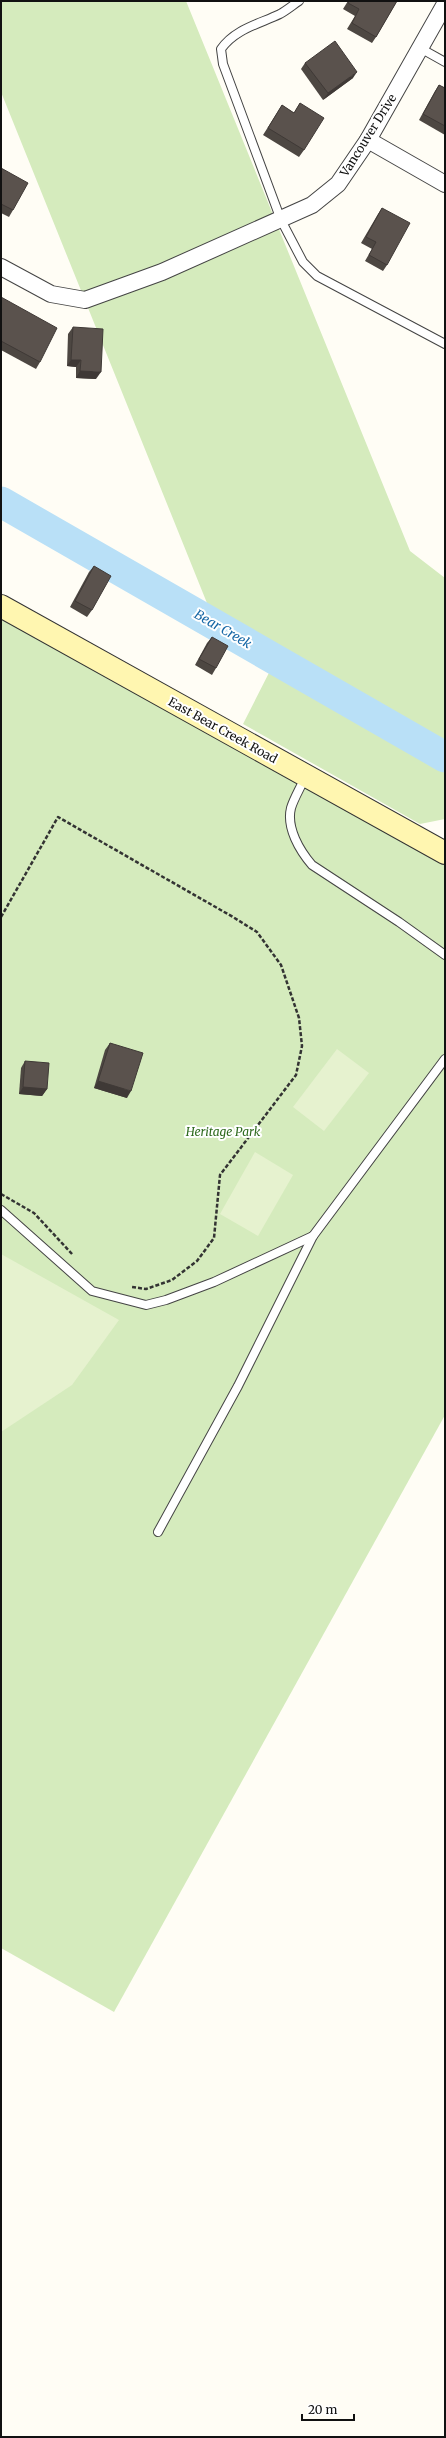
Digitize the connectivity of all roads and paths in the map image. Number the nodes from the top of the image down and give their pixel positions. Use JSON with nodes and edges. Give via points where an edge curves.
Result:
{"nodes":[{"id":1,"x":299,"y":1,"type":"edge"},
{"id":2,"x":445,"y":4,"type":"edge"},
{"id":3,"x":420,"y":48,"type":"junction"},
{"id":4,"x":445,"y":62,"type":"edge"},
{"id":5,"x":368,"y":140,"type":"junction"},
{"id":6,"x":445,"y":184,"type":"edge"},
{"id":7,"x":281,"y":220,"type":"junction"},
{"id":8,"x":1,"y":267,"type":"edge"},
{"id":9,"x":445,"y":344,"type":"edge"},
{"id":10,"x":1,"y":606,"type":"edge"},
{"id":11,"x":305,"y":777,"type":"junction"},
{"id":12,"x":444,"y":851,"type":"edge"},
{"id":13,"x":1,"y":917,"type":"edge"},
{"id":14,"x":445,"y":955,"type":"edge"},
{"id":15,"x":445,"y":1059,"type":"edge"},
{"id":16,"x":1,"y":1194,"type":"edge"},
{"id":17,"x":1,"y":1210,"type":"edge"},
{"id":18,"x":313,"y":1236,"type":"junction"},
{"id":19,"x":76,"y":1259,"type":"dead end"},
{"id":20,"x":131,"y":1287,"type":"dead end"},
{"id":21,"x":158,"y":1532,"type":"dead end"}],
"edges":[{"from":1,"to":7,"type":"lane","via":[[281,13],[228,39],[221,49],[223,64]]},
{"from":2,"to":3,"type":"street","name":"Vancouver Drive"},
{"from":3,"to":4,"type":"lane"},
{"from":3,"to":5,"type":"street","name":"Vancouver Drive"},
{"from":5,"to":6,"type":"street"},
{"from":5,"to":7,"type":"street","name":"Vancouver Drive","via":[[338,184],[312,205]]},
{"from":7,"to":8,"type":"street","name":"Vancouver Drive","via":[[162,272],[84,300],[51,294]]},
{"from":7,"to":9,"type":"lane","via":[[302,262],[317,276]]},
{"from":10,"to":11,"type":"main road","name":"East Bear Creek Road"},
{"from":11,"to":12,"type":"main road","name":"East Bear Creek Road"},
{"from":11,"to":14,"type":"lane","via":[[291,809],[295,838],[302,854],[312,866],[400,922]]},
{"from":13,"to":20,"type":"path","via":[[58,817],[234,916],[256,932],[281,965],[299,1018],[302,1046],[296,1075],[220,1175],[214,1238],[197,1261],[172,1280],[146,1289]]},
{"from":15,"to":18,"type":"lane"},
{"from":16,"to":19,"type":"path","via":[[34,1213]]},
{"from":17,"to":18,"type":"lane","via":[[92,1291],[146,1305],[214,1282]]},
{"from":18,"to":21,"type":"lane","via":[[238,1386]]}]}
